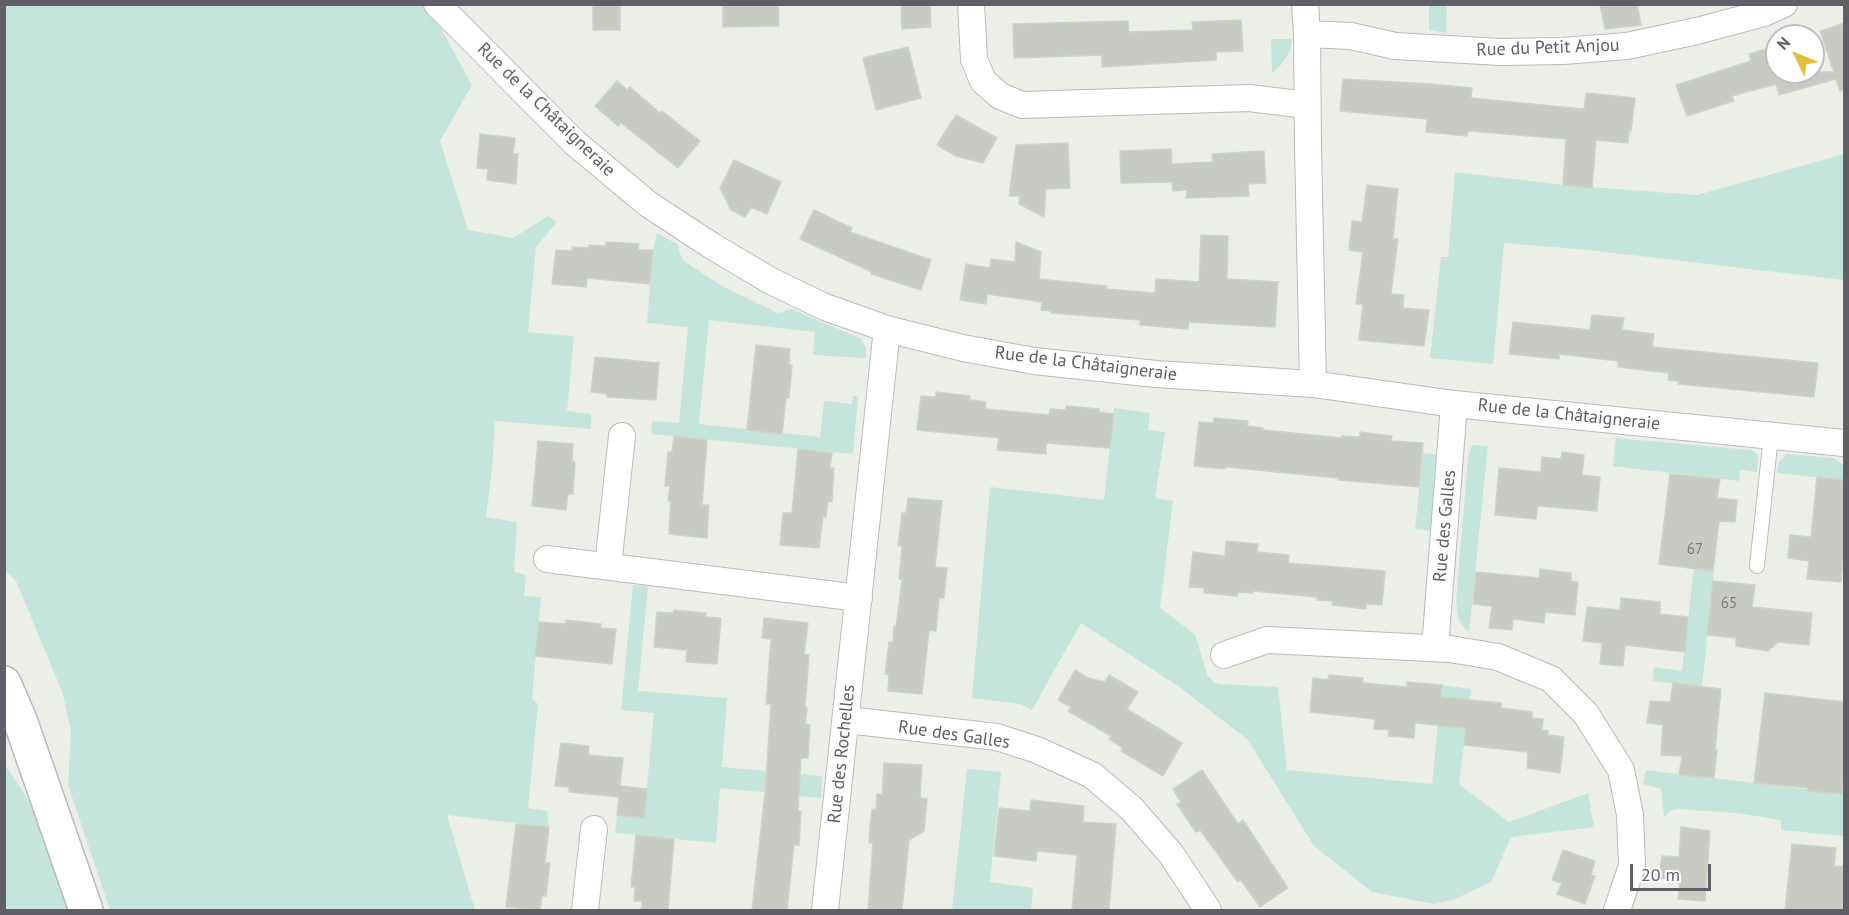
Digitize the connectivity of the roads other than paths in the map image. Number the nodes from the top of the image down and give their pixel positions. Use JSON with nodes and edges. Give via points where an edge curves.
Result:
{"nodes":[{"id":1,"x":438,"y":4,"type":"edge"},
{"id":2,"x":971,"y":4,"type":"edge"},
{"id":3,"x":1305,"y":4,"type":"edge"},
{"id":4,"x":1784,"y":4,"type":"edge"},
{"id":5,"x":1307,"y":34,"type":"junction"},
{"id":6,"x":1307,"y":105,"type":"junction"},
{"id":7,"x":887,"y":329,"type":"junction"},
{"id":8,"x":1313,"y":384,"type":"junction"},
{"id":9,"x":1454,"y":404,"type":"junction"},
{"id":10,"x":621,"y":436,"type":"dead end"},
{"id":11,"x":1771,"y":436,"type":"junction"},
{"id":12,"x":1845,"y":443,"type":"edge"},
{"id":13,"x":547,"y":559,"type":"dead end"},
{"id":14,"x":608,"y":566,"type":"junction"},
{"id":15,"x":1757,"y":566,"type":"dead end"},
{"id":16,"x":859,"y":598,"type":"junction"},
{"id":17,"x":1435,"y":648,"type":"junction"},
{"id":18,"x":1224,"y":655,"type":"dead end"},
{"id":19,"x":4,"y":683,"type":"edge"},
{"id":20,"x":847,"y":720,"type":"junction"},
{"id":21,"x":594,"y":829,"type":"dead end"},
{"id":22,"x":86,"y":910,"type":"edge"},
{"id":23,"x":585,"y":910,"type":"edge"},
{"id":24,"x":825,"y":910,"type":"edge"},
{"id":25,"x":1208,"y":910,"type":"edge"},
{"id":26,"x":1617,"y":910,"type":"edge"}],
"edges":[{"from":1,"to":7,"type":"street","name":"Rue de la Châtaigneraie","via":[[575,143],[648,204],[771,281],[825,307]]},
{"from":2,"to":6,"type":"street","via":[[974,59],[983,81],[1000,96],[1022,105],[1249,98]]},
{"from":3,"to":5,"type":"street"},
{"from":4,"to":5,"type":"street","name":"Rue du Petit Anjou","via":[[1697,31],[1627,46],[1563,51],[1395,46],[1351,36]]},
{"from":5,"to":6,"type":"street"},
{"from":6,"to":8,"type":"street"},
{"from":7,"to":8,"type":"street","name":"Rue de la Châtaigneraie","via":[[1034,361]]},
{"from":7,"to":16,"type":"street","name":"Rue des Rochelles"},
{"from":8,"to":9,"type":"street","name":"Rue de la Châtaigneraie"},
{"from":9,"to":11,"type":"street","name":"Rue de la Châtaigneraie"},
{"from":9,"to":17,"type":"street","name":"Rue des Galles"},
{"from":10,"to":14,"type":"street"},
{"from":11,"to":12,"type":"street","name":"Rue de la Châtaigneraie"},
{"from":11,"to":15,"type":"lane"},
{"from":13,"to":14,"type":"street"},
{"from":14,"to":16,"type":"street"},
{"from":16,"to":20,"type":"street","name":"Rue des Rochelles"},
{"from":17,"to":18,"type":"street","via":[[1268,640]]},
{"from":17,"to":26,"type":"street","via":[[1498,657],[1551,679],[1586,714],[1621,770],[1630,815],[1632,866]]},
{"from":19,"to":22,"type":"main road"},
{"from":20,"to":24,"type":"street","name":"Rue des Rochelles"},
{"from":20,"to":25,"type":"street","name":"Rue des Galles","via":[[997,737],[1092,775],[1132,809],[1171,854]]},
{"from":21,"to":23,"type":"street"}]}
